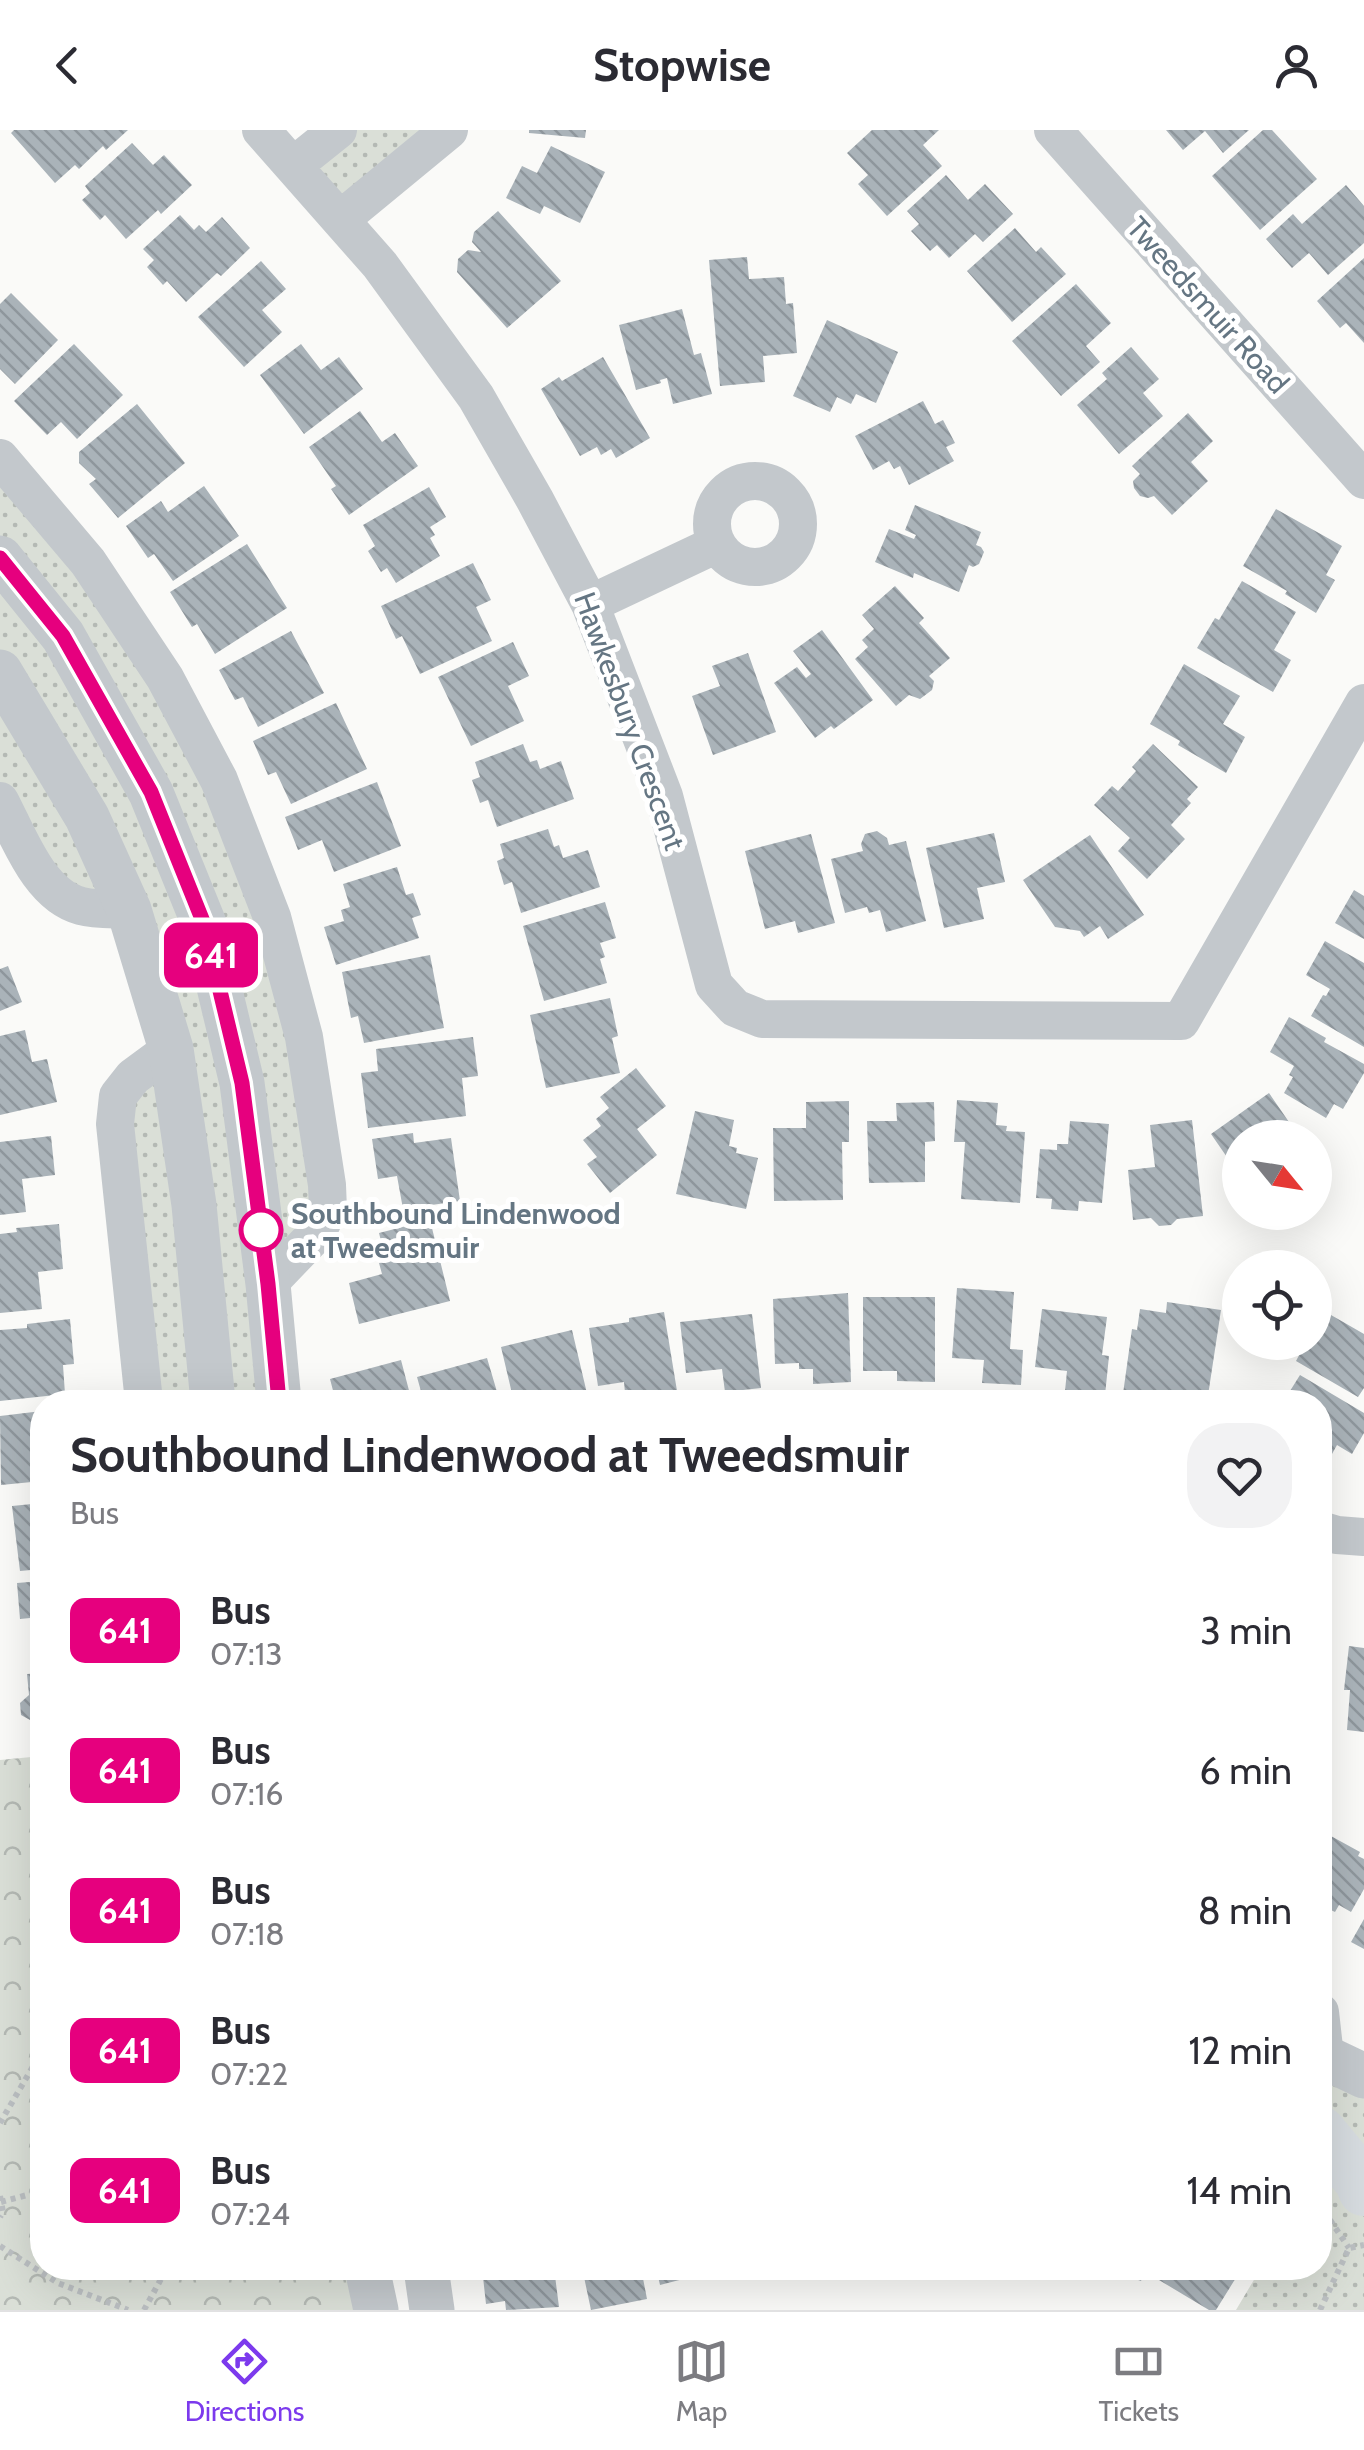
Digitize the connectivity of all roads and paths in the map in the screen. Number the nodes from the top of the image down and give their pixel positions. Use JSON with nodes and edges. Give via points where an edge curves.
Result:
{"nodes":[{"id":1,"x":260,"y":130,"type":"edge"},
{"id":2,"x":338,"y":130,"type":"edge"},
{"id":3,"x":449,"y":130,"type":"edge"},
{"id":4,"x":1053,"y":130,"type":"edge"},
{"id":5,"x":293,"y":166,"type":"junction"},
{"id":6,"x":341,"y":219,"type":"junction"},
{"id":7,"x":0,"y":458,"type":"edge"},
{"id":8,"x":1364,"y":480,"type":"edge"},
{"id":9,"x":717,"y":544,"type":"dead end"},
{"id":10,"x":0,"y":558,"type":"edge"},
{"id":11,"x":590,"y":604,"type":"junction"},
{"id":12,"x":0,"y":672,"type":"edge"},
{"id":13,"x":1364,"y":703,"type":"edge"},
{"id":14,"x":0,"y":801,"type":"edge"},
{"id":15,"x":129,"y":910,"type":"junction"},
{"id":16,"x":171,"y":1049,"type":"junction"},
{"id":17,"x":268,"y":1284,"type":"junction"},
{"id":18,"x":143,"y":1390,"type":"edge"},
{"id":19,"x":212,"y":1390,"type":"edge"},
{"id":20,"x":279,"y":1390,"type":"edge"},
{"id":21,"x":1332,"y":1534,"type":"edge"},
{"id":22,"x":1364,"y":1538,"type":"edge"},
{"id":23,"x":30,"y":2072,"type":"edge"},
{"id":24,"x":0,"y":2123,"type":"edge"},
{"id":25,"x":1332,"y":2137,"type":"edge"},
{"id":26,"x":1332,"y":2146,"type":"edge"},
{"id":27,"x":1364,"y":2154,"type":"edge"},
{"id":28,"x":1364,"y":2190,"type":"edge"},
{"id":29,"x":30,"y":2193,"type":"edge"},
{"id":30,"x":1,"y":2199,"type":"edge"},
{"id":31,"x":0,"y":2217,"type":"edge"},
{"id":32,"x":1332,"y":2222,"type":"edge"},
{"id":33,"x":1364,"y":2245,"type":"edge"},
{"id":34,"x":0,"y":2246,"type":"edge"},
{"id":35,"x":1349,"y":2248,"type":"junction"},
{"id":36,"x":30,"y":2265,"type":"edge"},
{"id":37,"x":53,"y":2280,"type":"edge"},
{"id":38,"x":160,"y":2280,"type":"edge"},
{"id":39,"x":370,"y":2280,"type":"edge"},
{"id":40,"x":428,"y":2280,"type":"edge"},
{"id":41,"x":128,"y":2310,"type":"edge"},
{"id":42,"x":144,"y":2310,"type":"edge"},
{"id":43,"x":376,"y":2310,"type":"edge"},
{"id":44,"x":432,"y":2310,"type":"edge"},
{"id":45,"x":1320,"y":2310,"type":"edge"}],
"edges":[{"from":1,"to":5,"type":"street","name":"Hawkesbury Crescent"},
{"from":2,"to":5,"type":"street"},
{"from":3,"to":6,"type":"street"},
{"from":4,"to":8,"type":"street","name":"Tweedsmuir Road"},
{"from":5,"to":6,"type":"street","name":"Hawkesbury Crescent"},
{"from":6,"to":11,"type":"street","name":"Hawkesbury Crescent","via":[[476,397]]},
{"from":7,"to":17,"type":"street","via":[[88,562],[165,678],[219,780],[272,917],[304,1036],[328,1210],[318,1233]]},
{"from":9,"to":11,"type":"street"},
{"from":10,"to":17,"type":"street","via":[[63,636],[151,792],[204,924],[242,1083]]},
{"from":11,"to":13,"type":"street","name":"Hawkesbury Crescent","via":[[664,796],[714,985],[735,1008],[762,1018],[1181,1021]]},
{"from":12,"to":15,"type":"street","via":[[87,817]]},
{"from":14,"to":15,"type":"street","via":[[56,895],[82,906]]},
{"from":15,"to":16,"type":"street"},
{"from":16,"to":18,"type":"street","via":[[118,1096],[115,1124]]},
{"from":16,"to":19,"type":"street"},
{"from":17,"to":20,"type":"street"},
{"from":21,"to":22,"type":"street"},
{"from":23,"to":24,"type":"path"},
{"from":25,"to":27,"type":"street"},
{"from":26,"to":28,"type":"main road"},
{"from":29,"to":30,"type":"path"},
{"from":30,"to":31,"type":"path"},
{"from":32,"to":35,"type":"path"},
{"from":33,"to":35,"type":"path"},
{"from":34,"to":36,"type":"path"},
{"from":35,"to":45,"type":"path"},
{"from":37,"to":41,"type":"path"},
{"from":38,"to":42,"type":"path"},
{"from":39,"to":43,"type":"street"},
{"from":40,"to":44,"type":"street"}]}
